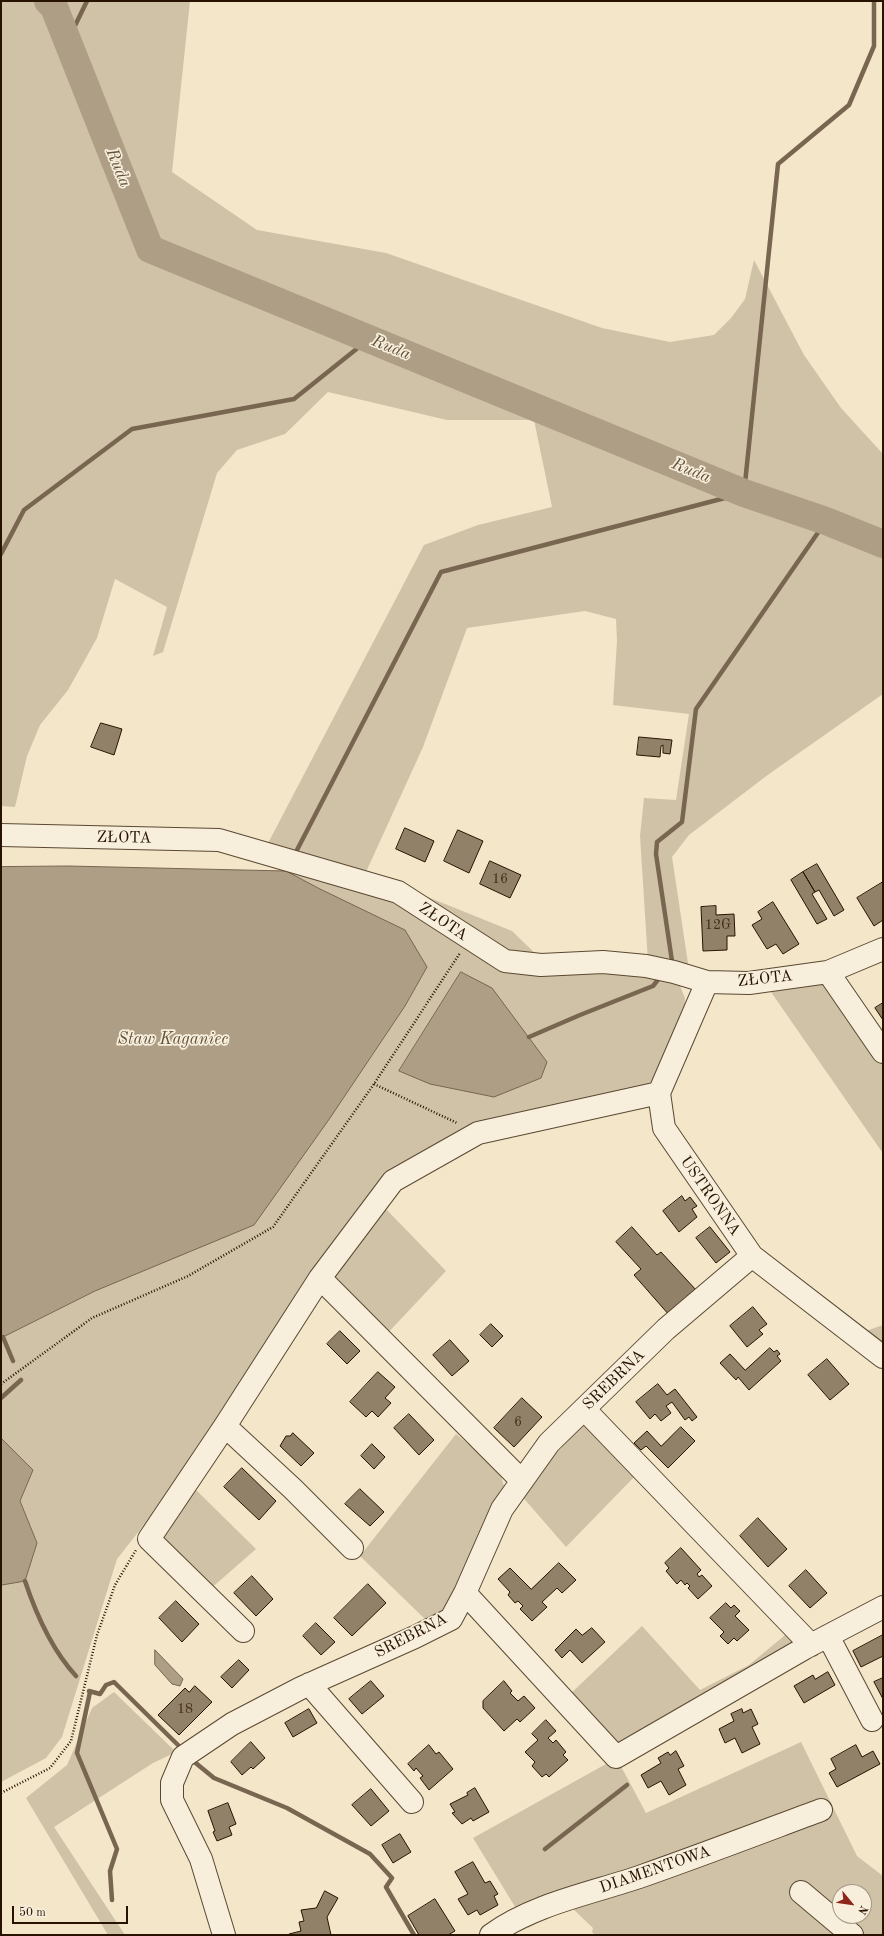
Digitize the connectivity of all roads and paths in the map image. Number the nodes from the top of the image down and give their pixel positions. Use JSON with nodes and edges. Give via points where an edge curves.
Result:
{"nodes":[{"id":1,"x":1,"y":835,"type":"edge"},
{"id":2,"x":469,"y":939,"type":"junction"},
{"id":3,"x":883,"y":949,"type":"edge"},
{"id":4,"x":828,"y":972,"type":"junction"},
{"id":5,"x":707,"y":982,"type":"junction"},
{"id":6,"x":883,"y":1052,"type":"edge"},
{"id":7,"x":374,"y":1084,"type":"junction"},
{"id":8,"x":659,"y":1093,"type":"junction"},
{"id":9,"x":478,"y":1133,"type":"junction"},
{"id":10,"x":752,"y":1256,"type":"junction"},
{"id":11,"x":320,"y":1278,"type":"junction"},
{"id":12,"x":883,"y":1358,"type":"edge"},
{"id":13,"x":1,"y":1384,"type":"edge"},
{"id":14,"x":584,"y":1409,"type":"junction"},
{"id":15,"x":225,"y":1426,"type":"junction"},
{"id":16,"x":522,"y":1481,"type":"junction"},
{"id":17,"x":149,"y":1539,"type":"junction"},
{"id":18,"x":352,"y":1548,"type":"dead end"},
{"id":19,"x":465,"y":1593,"type":"junction"},
{"id":20,"x":883,"y":1607,"type":"edge"},
{"id":21,"x":243,"y":1631,"type":"dead end"},
{"id":22,"x":820,"y":1641,"type":"junction"},
{"id":23,"x":309,"y":1684,"type":"junction"},
{"id":24,"x":872,"y":1720,"type":"dead end"},
{"id":25,"x":1,"y":1794,"type":"edge"},
{"id":26,"x":412,"y":1802,"type":"dead end"},
{"id":27,"x":822,"y":1810,"type":"dead end"},
{"id":28,"x":801,"y":1892,"type":"dead end"},
{"id":29,"x":224,"y":1935,"type":"edge"},
{"id":30,"x":491,"y":1935,"type":"edge"},
{"id":31,"x":852,"y":1935,"type":"edge"}],
"edges":[{"from":1,"to":2,"type":"street","name":"ZŁOTA","via":[[219,840],[398,892]]},
{"from":2,"to":5,"type":"street","name":"ZŁOTA","via":[[505,961],[541,965],[603,962],[646,966]]},
{"from":2,"to":7,"type":"path"},
{"from":3,"to":4,"type":"street","name":"ZŁOTA"},
{"from":4,"to":5,"type":"street","name":"ZŁOTA","via":[[749,983]]},
{"from":4,"to":6,"type":"street"},
{"from":5,"to":8,"type":"street"},
{"from":7,"to":9,"type":"path"},
{"from":7,"to":13,"type":"path","via":[[273,1227],[188,1276],[92,1318]]},
{"from":8,"to":9,"type":"street"},
{"from":8,"to":10,"type":"street","name":"USTRONNA","via":[[664,1128]]},
{"from":9,"to":11,"type":"street","via":[[393,1181]]},
{"from":10,"to":12,"type":"street","name":"USTRONNA"},
{"from":10,"to":14,"type":"street","name":"SREBRNA","via":[[666,1329]]},
{"from":11,"to":15,"type":"street"},
{"from":11,"to":16,"type":"street"},
{"from":14,"to":16,"type":"street","name":"SREBRNA","via":[[549,1443]]},
{"from":14,"to":22,"type":"street"},
{"from":15,"to":17,"type":"street"},
{"from":15,"to":18,"type":"street"},
{"from":16,"to":19,"type":"street","name":"SREBRNA","via":[[502,1509]]},
{"from":17,"to":21,"type":"street"},
{"from":17,"to":25,"type":"path","via":[[142,1541],[115,1585],[97,1635],[71,1741],[50,1768]]},
{"from":19,"to":22,"type":"street","via":[[616,1757]]},
{"from":19,"to":23,"type":"street","name":"SREBRNA","via":[[451,1619]]},
{"from":20,"to":22,"type":"street"},
{"from":22,"to":24,"type":"street"},
{"from":23,"to":26,"type":"street"},
{"from":23,"to":29,"type":"street","name":"SREBRNA","via":[[232,1724],[183,1757],[172,1783],[172,1800],[201,1859]]},
{"from":27,"to":30,"type":"street","name":"DIAMENTOWA","via":[[642,1876],[538,1910],[505,1924]]},
{"from":28,"to":31,"type":"street"}]}
